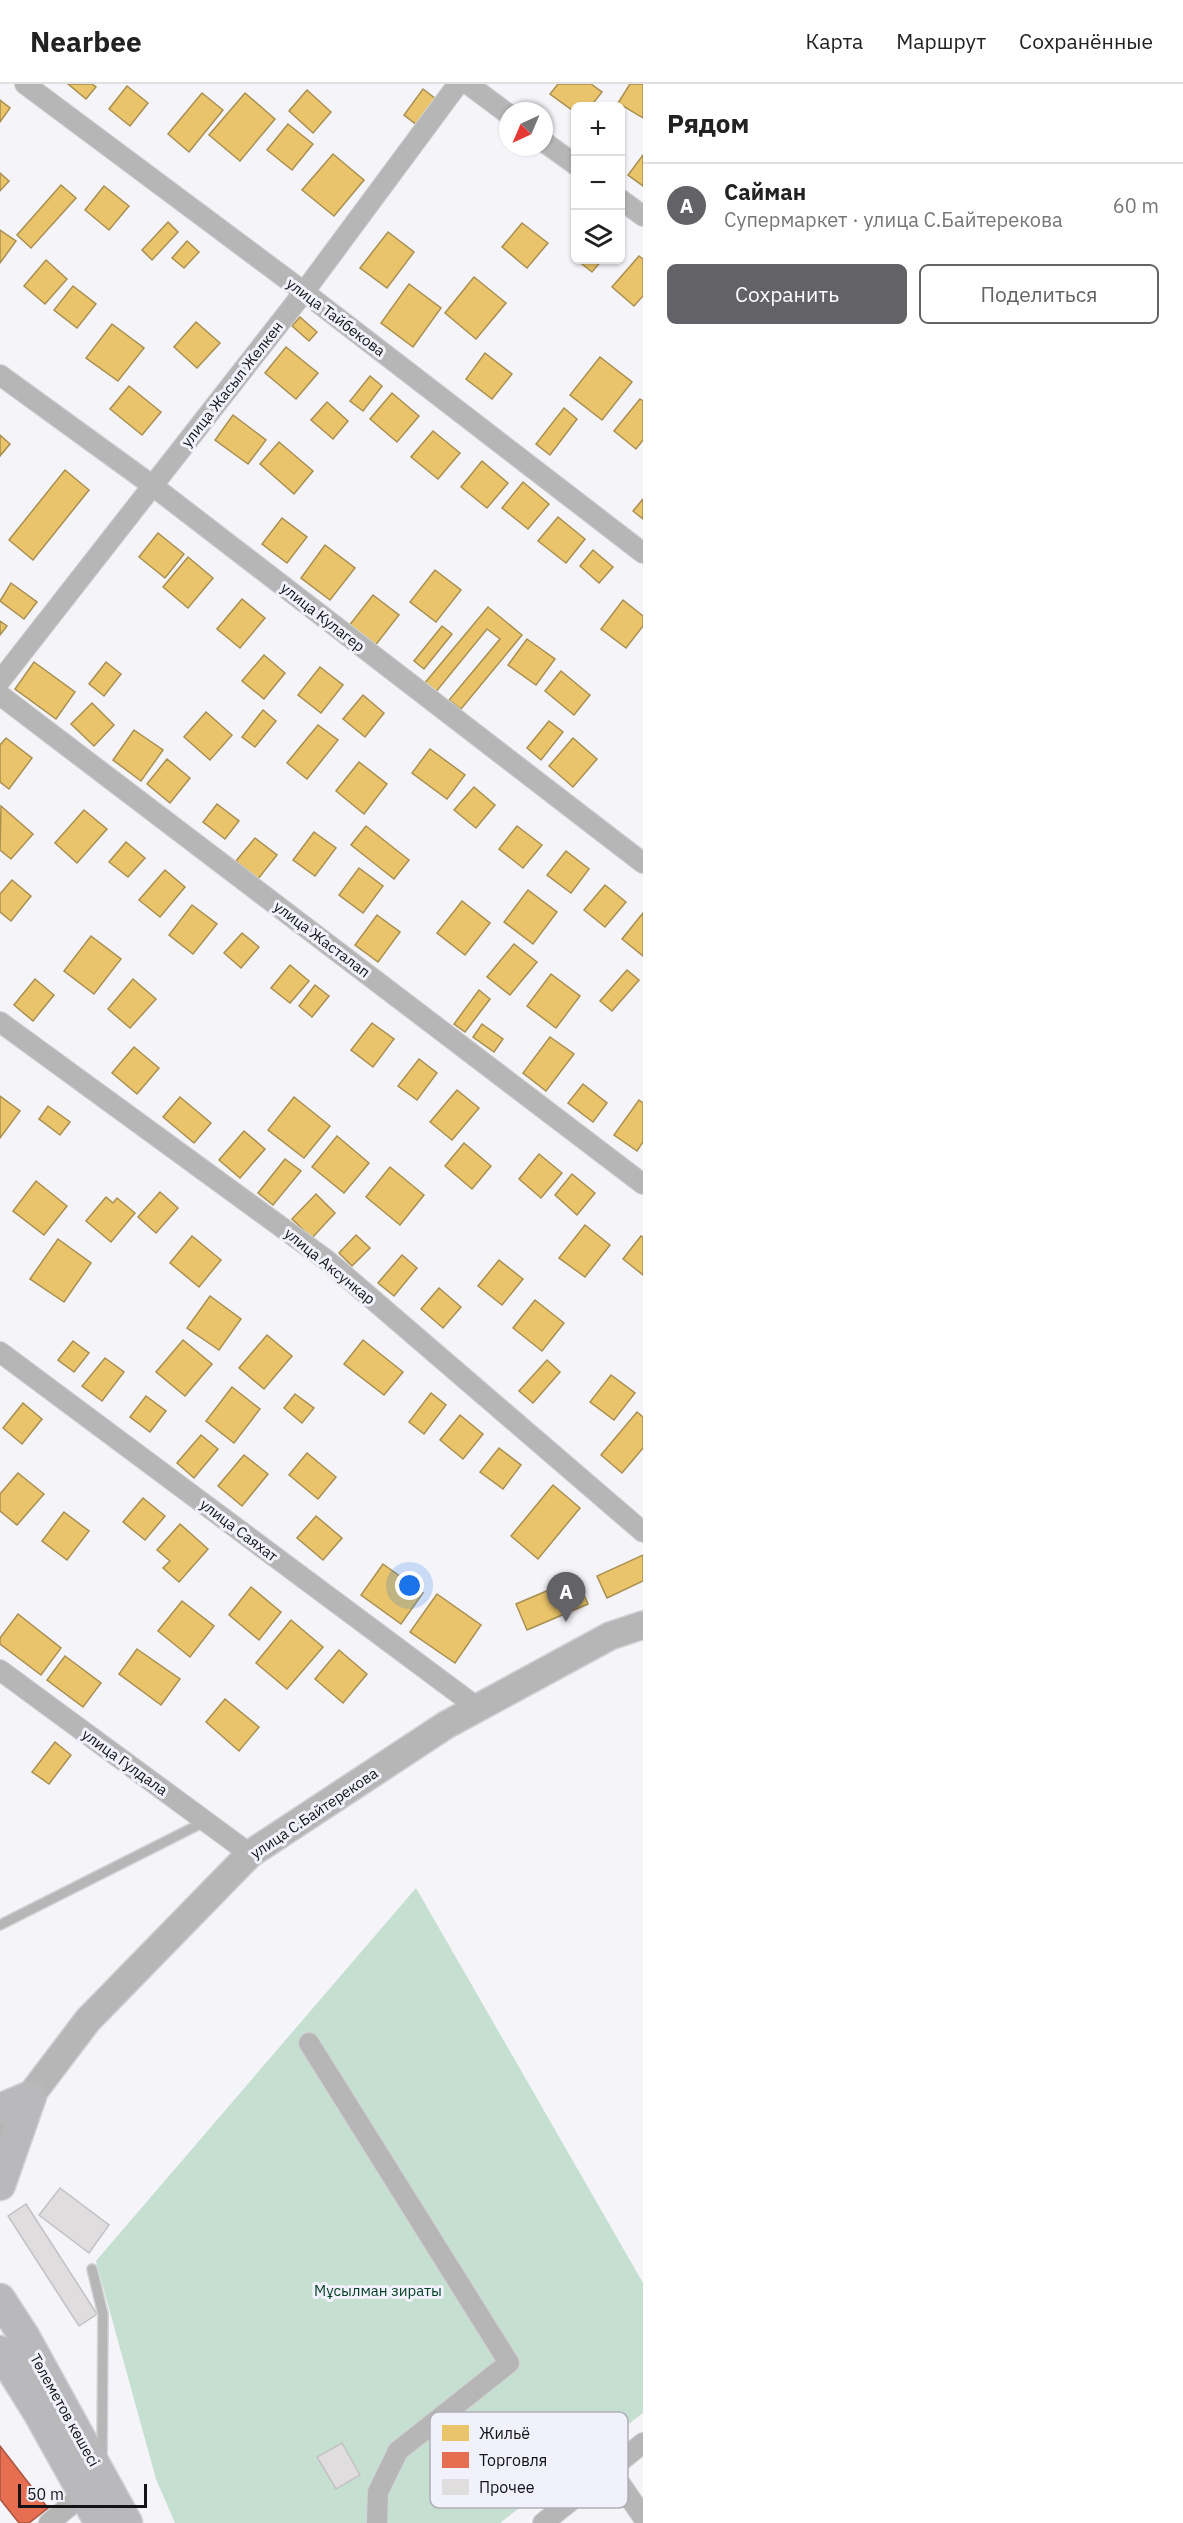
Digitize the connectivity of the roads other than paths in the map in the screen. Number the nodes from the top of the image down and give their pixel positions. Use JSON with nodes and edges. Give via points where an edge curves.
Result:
{"nodes":[{"id":1,"x":25,"y":84,"type":"edge"},
{"id":2,"x":458,"y":84,"type":"edge"},
{"id":3,"x":468,"y":84,"type":"edge"},
{"id":4,"x":499,"y":107,"type":"edge"},
{"id":5,"x":553,"y":148,"type":"edge"},
{"id":6,"x":571,"y":161,"type":"edge"},
{"id":7,"x":625,"y":203,"type":"edge"},
{"id":8,"x":643,"y":216,"type":"edge"},
{"id":9,"x":304,"y":292,"type":"junction"},
{"id":10,"x":0,"y":375,"type":"edge"},
{"id":11,"x":153,"y":486,"type":"junction"},
{"id":12,"x":643,"y":554,"type":"edge"},
{"id":13,"x":0,"y":681,"type":"edge"},
{"id":14,"x":0,"y":695,"type":"edge"},
{"id":15,"x":643,"y":863,"type":"edge"},
{"id":16,"x":0,"y":1022,"type":"edge"},
{"id":17,"x":643,"y":1184,"type":"edge"},
{"id":18,"x":0,"y":1352,"type":"edge"},
{"id":19,"x":643,"y":1532,"type":"edge"},
{"id":20,"x":643,"y":1624,"type":"edge"},
{"id":21,"x":0,"y":1670,"type":"edge"},
{"id":22,"x":478,"y":1708,"type":"junction"},
{"id":23,"x":206,"y":1821,"type":"junction"},
{"id":24,"x":250,"y":1854,"type":"junction"},
{"id":25,"x":0,"y":1926,"type":"edge"},
{"id":26,"x":309,"y":2043,"type":"dead end"},
{"id":27,"x":31,"y":2096,"type":"junction"},
{"id":28,"x":0,"y":2109,"type":"edge"},
{"id":29,"x":0,"y":2136,"type":"edge"},
{"id":30,"x":0,"y":2185,"type":"edge"},
{"id":31,"x":92,"y":2269,"type":"dead end"},
{"id":32,"x":0,"y":2299,"type":"edge"},
{"id":33,"x":0,"y":2351,"type":"edge"},
{"id":34,"x":447,"y":2412,"type":"edge"},
{"id":35,"x":430,"y":2425,"type":"edge"},
{"id":36,"x":643,"y":2443,"type":"edge"},
{"id":37,"x":628,"y":2455,"type":"edge"},
{"id":38,"x":93,"y":2485,"type":"junction"},
{"id":39,"x":628,"y":2495,"type":"edge"},
{"id":40,"x":562,"y":2508,"type":"edge"},
{"id":41,"x":643,"y":2517,"type":"edge"},
{"id":42,"x":49,"y":2523,"type":"edge"},
{"id":43,"x":100,"y":2523,"type":"edge"},
{"id":44,"x":127,"y":2523,"type":"edge"},
{"id":45,"x":377,"y":2523,"type":"edge"},
{"id":46,"x":543,"y":2523,"type":"edge"}],
"edges":[{"from":1,"to":9,"type":"street","name":"улица Тайбекова"},
{"from":2,"to":9,"type":"street","name":"улица Жасыл Желкен"},
{"from":3,"to":4,"type":"street"},
{"from":5,"to":6,"type":"street"},
{"from":7,"to":8,"type":"street"},
{"from":9,"to":11,"type":"street","name":"улица Жасыл Желкен"},
{"from":9,"to":12,"type":"street","name":"улица Тайбекова"},
{"from":10,"to":11,"type":"street","name":"улица Кулагер"},
{"from":11,"to":13,"type":"street","name":"улица Жасыл Желкен"},
{"from":11,"to":15,"type":"street","name":"улица Кулагер"},
{"from":14,"to":17,"type":"street","name":"улица Жасталап"},
{"from":16,"to":19,"type":"street","name":"улица Аксункар","via":[[328,1261]]},
{"from":18,"to":22,"type":"street","name":"улица Саяхат"},
{"from":20,"to":22,"type":"main road","name":"улица С.Байтерекова","via":[[610,1636]]},
{"from":21,"to":23,"type":"street","name":"улица Гулдала"},
{"from":22,"to":24,"type":"main road","name":"улица С.Байтерекова"},
{"from":23,"to":24,"type":"street","name":"улица Гулдала"},
{"from":23,"to":25,"type":"lane"},
{"from":24,"to":27,"type":"main road","name":"улица С.Байтерекова","via":[[88,2020]]},
{"from":26,"to":34,"type":"street","via":[[508,2363]]},
{"from":27,"to":28,"type":"main road"},
{"from":27,"to":29,"type":"main road","name":"улица С.Байтерекова"},
{"from":27,"to":30,"type":"main road"},
{"from":31,"to":38,"type":"lane","via":[[103,2314]]},
{"from":32,"to":38,"type":"main road","name":"Төлеметов көшесі","via":[[30,2346]]},
{"from":33,"to":38,"type":"main road","name":"Төлеметов көшесі","via":[[38,2412]]},
{"from":35,"to":45,"type":"street","via":[[398,2451],[378,2492]]},
{"from":36,"to":37,"type":"street"},
{"from":38,"to":42,"type":"street"},
{"from":38,"to":43,"type":"main road","name":"Төлеметов көшесі"},
{"from":38,"to":44,"type":"main road","name":"Төлеметов көшесі"},
{"from":39,"to":41,"type":"street"},
{"from":40,"to":46,"type":"street"}]}
